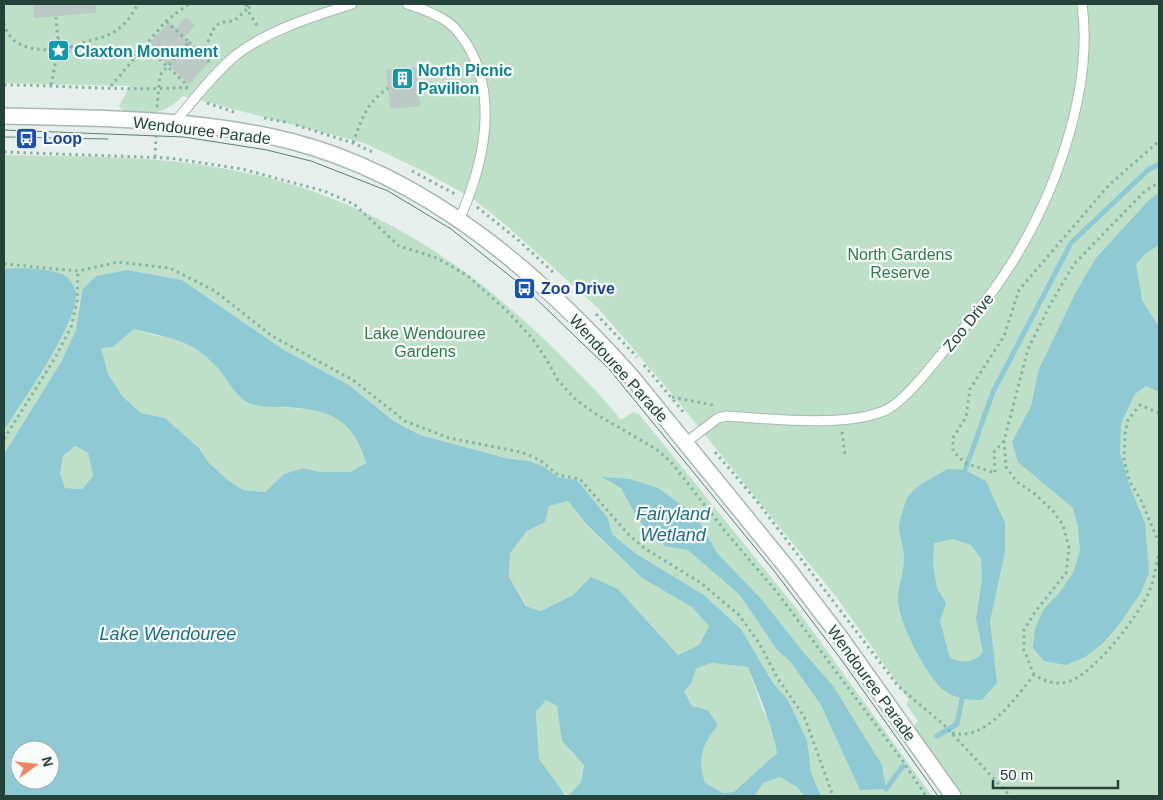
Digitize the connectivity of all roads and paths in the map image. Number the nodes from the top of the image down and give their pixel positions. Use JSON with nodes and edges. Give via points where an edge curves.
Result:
{"nodes":[{"id":1,"x":138,"y":4,"type":"edge"},
{"id":2,"x":189,"y":4,"type":"edge"},
{"id":3,"x":246,"y":4,"type":"edge"},
{"id":4,"x":352,"y":4,"type":"edge"},
{"id":5,"x":407,"y":4,"type":"edge"},
{"id":6,"x":1082,"y":4,"type":"edge"},
{"id":7,"x":250,"y":7,"type":"edge"},
{"id":8,"x":56,"y":17,"type":"dead end"},
{"id":9,"x":166,"y":21,"type":"junction"},
{"id":10,"x":4,"y":23,"type":"edge"},
{"id":11,"x":256,"y":24,"type":"dead end"},
{"id":12,"x":58,"y":40,"type":"junction"},
{"id":13,"x":189,"y":42,"type":"junction"},
{"id":14,"x":78,"y":45,"type":"dead end"},
{"id":15,"x":145,"y":46,"type":"junction"},
{"id":16,"x":68,"y":48,"type":"junction"},
{"id":17,"x":49,"y":50,"type":"junction"},
{"id":18,"x":201,"y":53,"type":"junction"},
{"id":19,"x":56,"y":60,"type":"junction"},
{"id":20,"x":167,"y":67,"type":"junction"},
{"id":21,"x":206,"y":68,"type":"dead end"},
{"id":22,"x":194,"y":81,"type":"dead end"},
{"id":23,"x":4,"y":85,"type":"edge"},
{"id":24,"x":51,"y":85,"type":"junction"},
{"id":25,"x":110,"y":87,"type":"junction"},
{"id":26,"x":186,"y":87,"type":"junction"},
{"id":27,"x":388,"y":88,"type":"dead end"},
{"id":28,"x":158,"y":90,"type":"junction"},
{"id":29,"x":4,"y":116,"type":"edge"},
{"id":30,"x":157,"y":122,"type":"junction"},
{"id":31,"x":174,"y":123,"type":"junction"},
{"id":32,"x":1159,"y":140,"type":"edge"},
{"id":33,"x":353,"y":143,"type":"dead end"},
{"id":34,"x":4,"y":152,"type":"edge"},
{"id":35,"x":155,"y":157,"type":"junction"},
{"id":36,"x":1159,"y":183,"type":"edge"},
{"id":37,"x":459,"y":220,"type":"junction"},
{"id":38,"x":4,"y":264,"type":"edge"},
{"id":39,"x":78,"y":271,"type":"junction"},
{"id":40,"x":671,"y":396,"type":"dead end"},
{"id":41,"x":1159,"y":413,"type":"edge"},
{"id":42,"x":718,"y":418,"type":"junction"},
{"id":43,"x":840,"y":419,"type":"junction"},
{"id":44,"x":4,"y":439,"type":"edge"},
{"id":45,"x":1004,"y":441,"type":"junction"},
{"id":46,"x":685,"y":443,"type":"junction"},
{"id":47,"x":845,"y":456,"type":"dead end"},
{"id":48,"x":1159,"y":533,"type":"edge"},
{"id":49,"x":1159,"y":543,"type":"edge"},
{"id":50,"x":1159,"y":554,"type":"edge"},
{"id":51,"x":1034,"y":675,"type":"junction"},
{"id":52,"x":944,"y":725,"type":"dead end"},
{"id":53,"x":952,"y":733,"type":"junction"},
{"id":54,"x":833,"y":796,"type":"edge"},
{"id":55,"x":926,"y":796,"type":"edge"},
{"id":56,"x":953,"y":796,"type":"edge"},
{"id":57,"x":1010,"y":796,"type":"edge"}],
"edges":[{"from":1,"to":16,"type":"path","via":[[117,31]]},
{"from":2,"to":9,"type":"path"},
{"from":3,"to":7,"type":"path"},
{"from":4,"to":31,"type":"lane","via":[[248,47],[216,74]]},
{"from":5,"to":37,"type":"lane","via":[[453,26],[469,49],[482,78],[481,152],[474,185]]},
{"from":6,"to":43,"type":"lane","name":"Zoo Drive","via":[[1085,51],[1075,114],[1051,184],[1019,250],[981,307],[921,379],[881,413]]},
{"from":7,"to":11,"type":"path"},
{"from":7,"to":18,"type":"path","via":[[234,21],[224,20],[216,25]]},
{"from":8,"to":12,"type":"path"},
{"from":9,"to":13,"type":"path"},
{"from":9,"to":15,"type":"path"},
{"from":10,"to":17,"type":"path","via":[[8,36],[18,44]]},
{"from":12,"to":16,"type":"path"},
{"from":12,"to":17,"type":"path"},
{"from":13,"to":18,"type":"path"},
{"from":13,"to":20,"type":"path"},
{"from":14,"to":16,"type":"path"},
{"from":15,"to":20,"type":"path"},
{"from":15,"to":25,"type":"path"},
{"from":16,"to":19,"type":"path","via":[[64,58]]},
{"from":17,"to":19,"type":"path"},
{"from":18,"to":21,"type":"path","via":[[211,62]]},
{"from":19,"to":24,"type":"path"},
{"from":20,"to":26,"type":"path"},
{"from":20,"to":28,"type":"path","via":[[160,75]]},
{"from":22,"to":26,"type":"path"},
{"from":23,"to":24,"type":"path"},
{"from":24,"to":25,"type":"path"},
{"from":25,"to":28,"type":"path"},
{"from":26,"to":28,"type":"path"},
{"from":27,"to":33,"type":"path","via":[[366,109]]},
{"from":28,"to":30,"type":"path"},
{"from":29,"to":30,"type":"street","name":"Wendouree Parade"},
{"from":30,"to":31,"type":"street","name":"Wendouree Parade"},
{"from":30,"to":35,"type":"path"},
{"from":31,"to":37,"type":"street","name":"Wendouree Parade","via":[[266,136],[318,149],[369,168]]},
{"from":32,"to":45,"type":"path","via":[[1109,185],[1019,290],[1004,336],[970,389],[966,417],[953,438],[952,451],[965,463],[995,474],[994,452]]},
{"from":34,"to":35,"type":"path"},
{"from":35,"to":55,"type":"path","via":[[242,169],[324,191],[354,204],[399,246],[437,258],[468,276],[532,338],[557,379],[574,398],[656,449],[671,462],[776,591]]},
{"from":36,"to":45,"type":"path","via":[[1146,190],[1074,264],[1054,297],[1028,350]]},
{"from":37,"to":46,"type":"street","name":"Wendouree Parade","via":[[491,243],[583,326],[631,376]]},
{"from":38,"to":39,"type":"path"},
{"from":39,"to":44,"type":"path","via":[[74,319],[55,358]]},
{"from":39,"to":54,"type":"path","via":[[118,262],[170,268],[215,292],[272,336],[353,380],[405,421],[449,438],[521,452],[540,460],[558,475],[580,479],[644,548],[701,583],[739,615],[804,716]]},
{"from":40,"to":42,"type":"path","via":[[712,404]]},
{"from":41,"to":49,"type":"path","via":[[1140,405],[1128,420],[1124,460],[1130,482]]},
{"from":42,"to":43,"type":"lane","name":"Zoo Drive"},
{"from":42,"to":46,"type":"lane"},
{"from":43,"to":47,"type":"path"},
{"from":45,"to":51,"type":"path","via":[[1006,467],[1017,482],[1053,511],[1063,525],[1069,548],[1066,574],[1024,630],[1024,650]]},
{"from":46,"to":56,"type":"street","name":"Wendouree Parade","via":[[834,629]]},
{"from":48,"to":49,"type":"path"},
{"from":50,"to":51,"type":"path","via":[[1149,592],[1124,632],[1104,655],[1079,678],[1066,682],[1050,683]]},
{"from":51,"to":53,"type":"path","via":[[997,719],[968,734]]},
{"from":52,"to":53,"type":"path"},
{"from":53,"to":57,"type":"path"}]}
